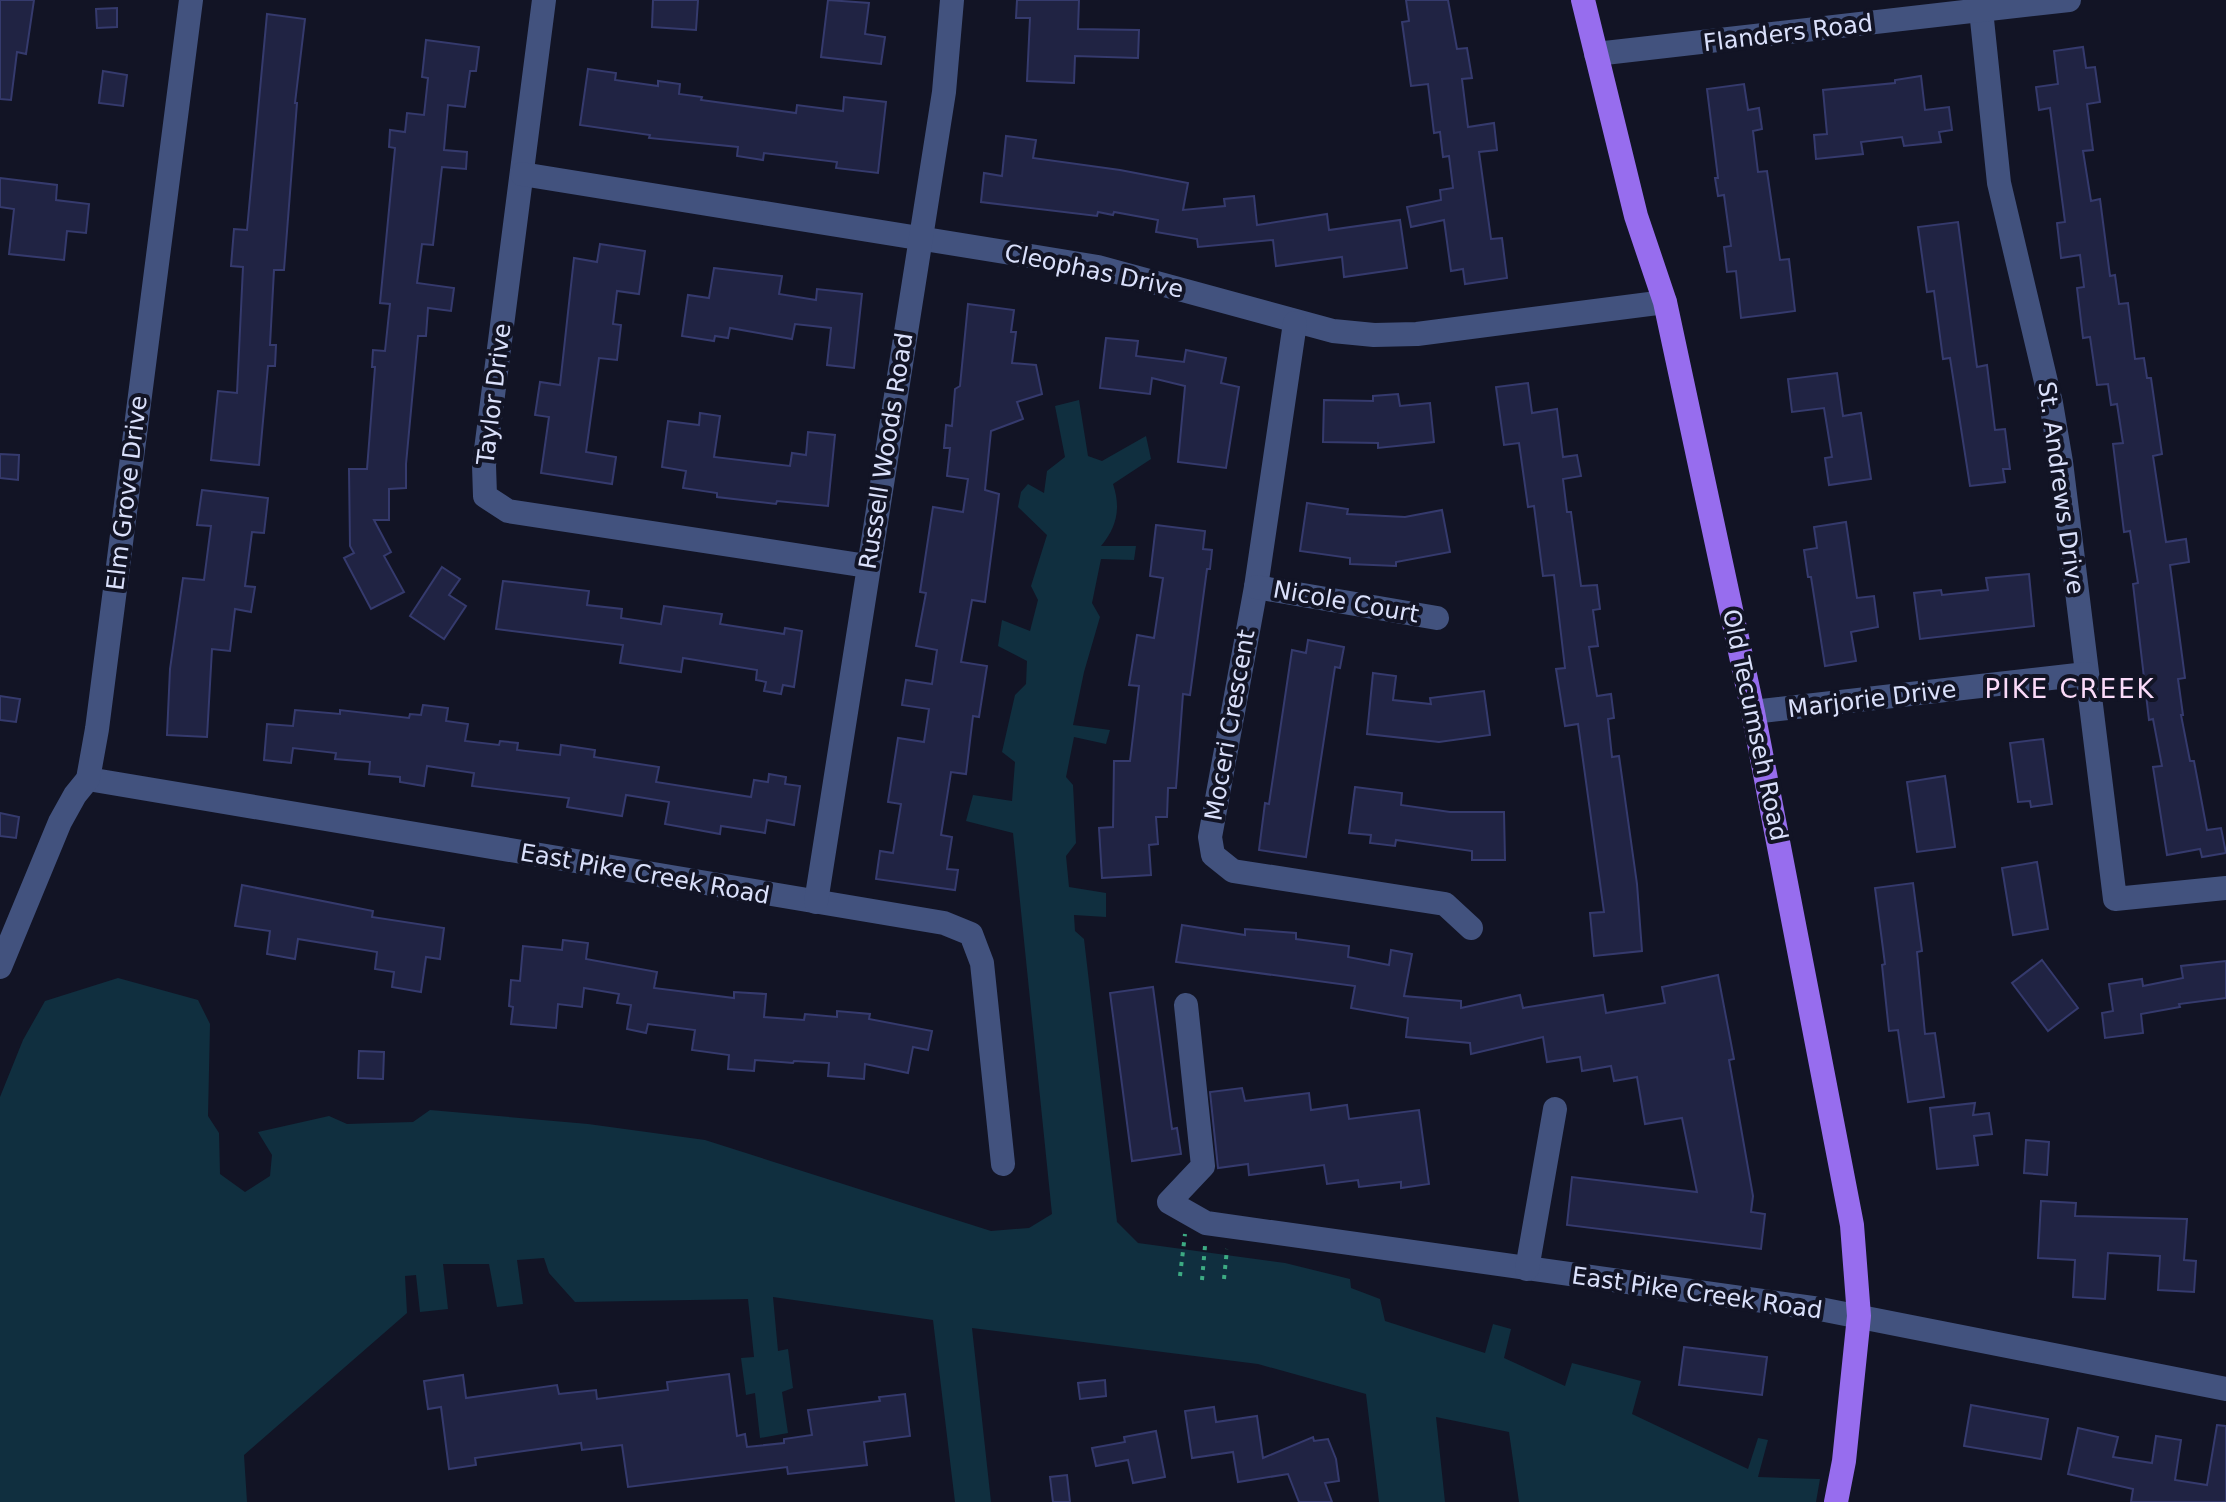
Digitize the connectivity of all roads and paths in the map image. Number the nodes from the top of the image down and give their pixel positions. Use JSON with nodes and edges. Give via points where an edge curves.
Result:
{"nodes":[{"id":1,"x":191,"y":0,"type":"edge"},
{"id":2,"x":544,"y":0,"type":"edge"},
{"id":3,"x":952,"y":0,"type":"edge"},
{"id":4,"x":1583,"y":0,"type":"edge"},
{"id":5,"x":2069,"y":0,"type":"edge"},
{"id":6,"x":1981,"y":10,"type":"junction"},
{"id":7,"x":1596,"y":54,"type":"junction"},
{"id":8,"x":522,"y":174,"type":"junction"},
{"id":9,"x":920,"y":237,"type":"junction"},
{"id":10,"x":1665,"y":302,"type":"junction"},
{"id":11,"x":1295,"y":323,"type":"junction"},
{"id":12,"x":867,"y":566,"type":"junction"},
{"id":13,"x":1256,"y":587,"type":"junction"},
{"id":14,"x":1437,"y":618,"type":"dead end"},
{"id":15,"x":2086,"y":674,"type":"junction"},
{"id":16,"x":1753,"y":712,"type":"junction"},
{"id":17,"x":88,"y":779,"type":"junction"},
{"id":18,"x":2226,"y":888,"type":"edge"},
{"id":19,"x":816,"y":902,"type":"junction"},
{"id":20,"x":1471,"y":928,"type":"dead end"},
{"id":21,"x":0,"y":967,"type":"edge"},
{"id":22,"x":1186,"y":1005,"type":"dead end"},
{"id":23,"x":1555,"y":1109,"type":"dead end"},
{"id":24,"x":1003,"y":1164,"type":"dead end"},
{"id":25,"x":1195,"y":1235,"type":"dead end"},
{"id":26,"x":1206,"y":1236,"type":"dead end"},
{"id":27,"x":1228,"y":1240,"type":"dead end"},
{"id":28,"x":1527,"y":1269,"type":"junction"},
{"id":29,"x":1180,"y":1276,"type":"dead end"},
{"id":30,"x":1224,"y":1279,"type":"dead end"},
{"id":31,"x":1202,"y":1280,"type":"dead end"},
{"id":32,"x":1859,"y":1316,"type":"junction"},
{"id":33,"x":2226,"y":1389,"type":"edge"},
{"id":34,"x":1836,"y":1502,"type":"edge"}],
"edges":[{"from":1,"to":17,"type":"street","name":"Elm Grove Drive"},
{"from":2,"to":8,"type":"street","name":"Taylor Drive"},
{"from":3,"to":9,"type":"street","name":"Russell Woods Road","via":[[946,77]]},
{"from":4,"to":7,"type":"main road","name":"Old Tecumseh Road"},
{"from":5,"to":6,"type":"street"},
{"from":6,"to":7,"type":"street","name":"Flanders Road"},
{"from":6,"to":15,"type":"street","name":"St. Andrews Drive","via":[[1999,183],[2051,403]]},
{"from":7,"to":10,"type":"main road","name":"Old Tecumseh Road","via":[[1636,216]]},
{"from":8,"to":9,"type":"street","name":"Cleophas Drive"},
{"from":8,"to":12,"type":"street","name":"Taylor Drive","via":[[484,465],[485,496],[508,511]]},
{"from":9,"to":11,"type":"street","name":"Cleophas Drive","via":[[1098,267]]},
{"from":9,"to":12,"type":"street","name":"Russell Woods Road"},
{"from":10,"to":11,"type":"street","name":"Cleophas Drive","via":[[1417,334],[1374,335]]},
{"from":10,"to":16,"type":"main road","name":"Old Tecumseh Road"},
{"from":11,"to":13,"type":"street","name":"Moceri Crescent"},
{"from":12,"to":19,"type":"street","name":"Russell Woods Road"},
{"from":13,"to":14,"type":"street","name":"Nicole Court"},
{"from":13,"to":20,"type":"street","name":"Moceri Crescent","via":[[1210,837],[1213,855],[1233,871],[1445,904]]},
{"from":15,"to":16,"type":"street","name":"Marjorie Drive"},
{"from":15,"to":18,"type":"street","name":"St. Andrews Drive","via":[[2115,899]]},
{"from":16,"to":32,"type":"main road","name":"Old Tecumseh Road","via":[[1852,1225]]},
{"from":17,"to":19,"type":"street","name":"East Pike Creek Road"},
{"from":17,"to":21,"type":"street","name":"Elm Grove Drive","via":[[60,822]]},
{"from":19,"to":24,"type":"street","name":"East Pike Creek Road","via":[[944,923],[971,934],[982,963]]},
{"from":22,"to":28,"type":"street","name":"East Pike Creek Road","via":[[1203,1166],[1169,1202],[1206,1223]]},
{"from":23,"to":28,"type":"street"},
{"from":25,"to":29,"type":"path","via":[[1185,1234]]},
{"from":26,"to":31,"type":"path"},
{"from":27,"to":30,"type":"path"},
{"from":28,"to":32,"type":"street","name":"East Pike Creek Road"},
{"from":32,"to":33,"type":"street","name":"East Pike Creek Road"},
{"from":32,"to":34,"type":"main road","name":"Old Tecumseh Road"}]}
